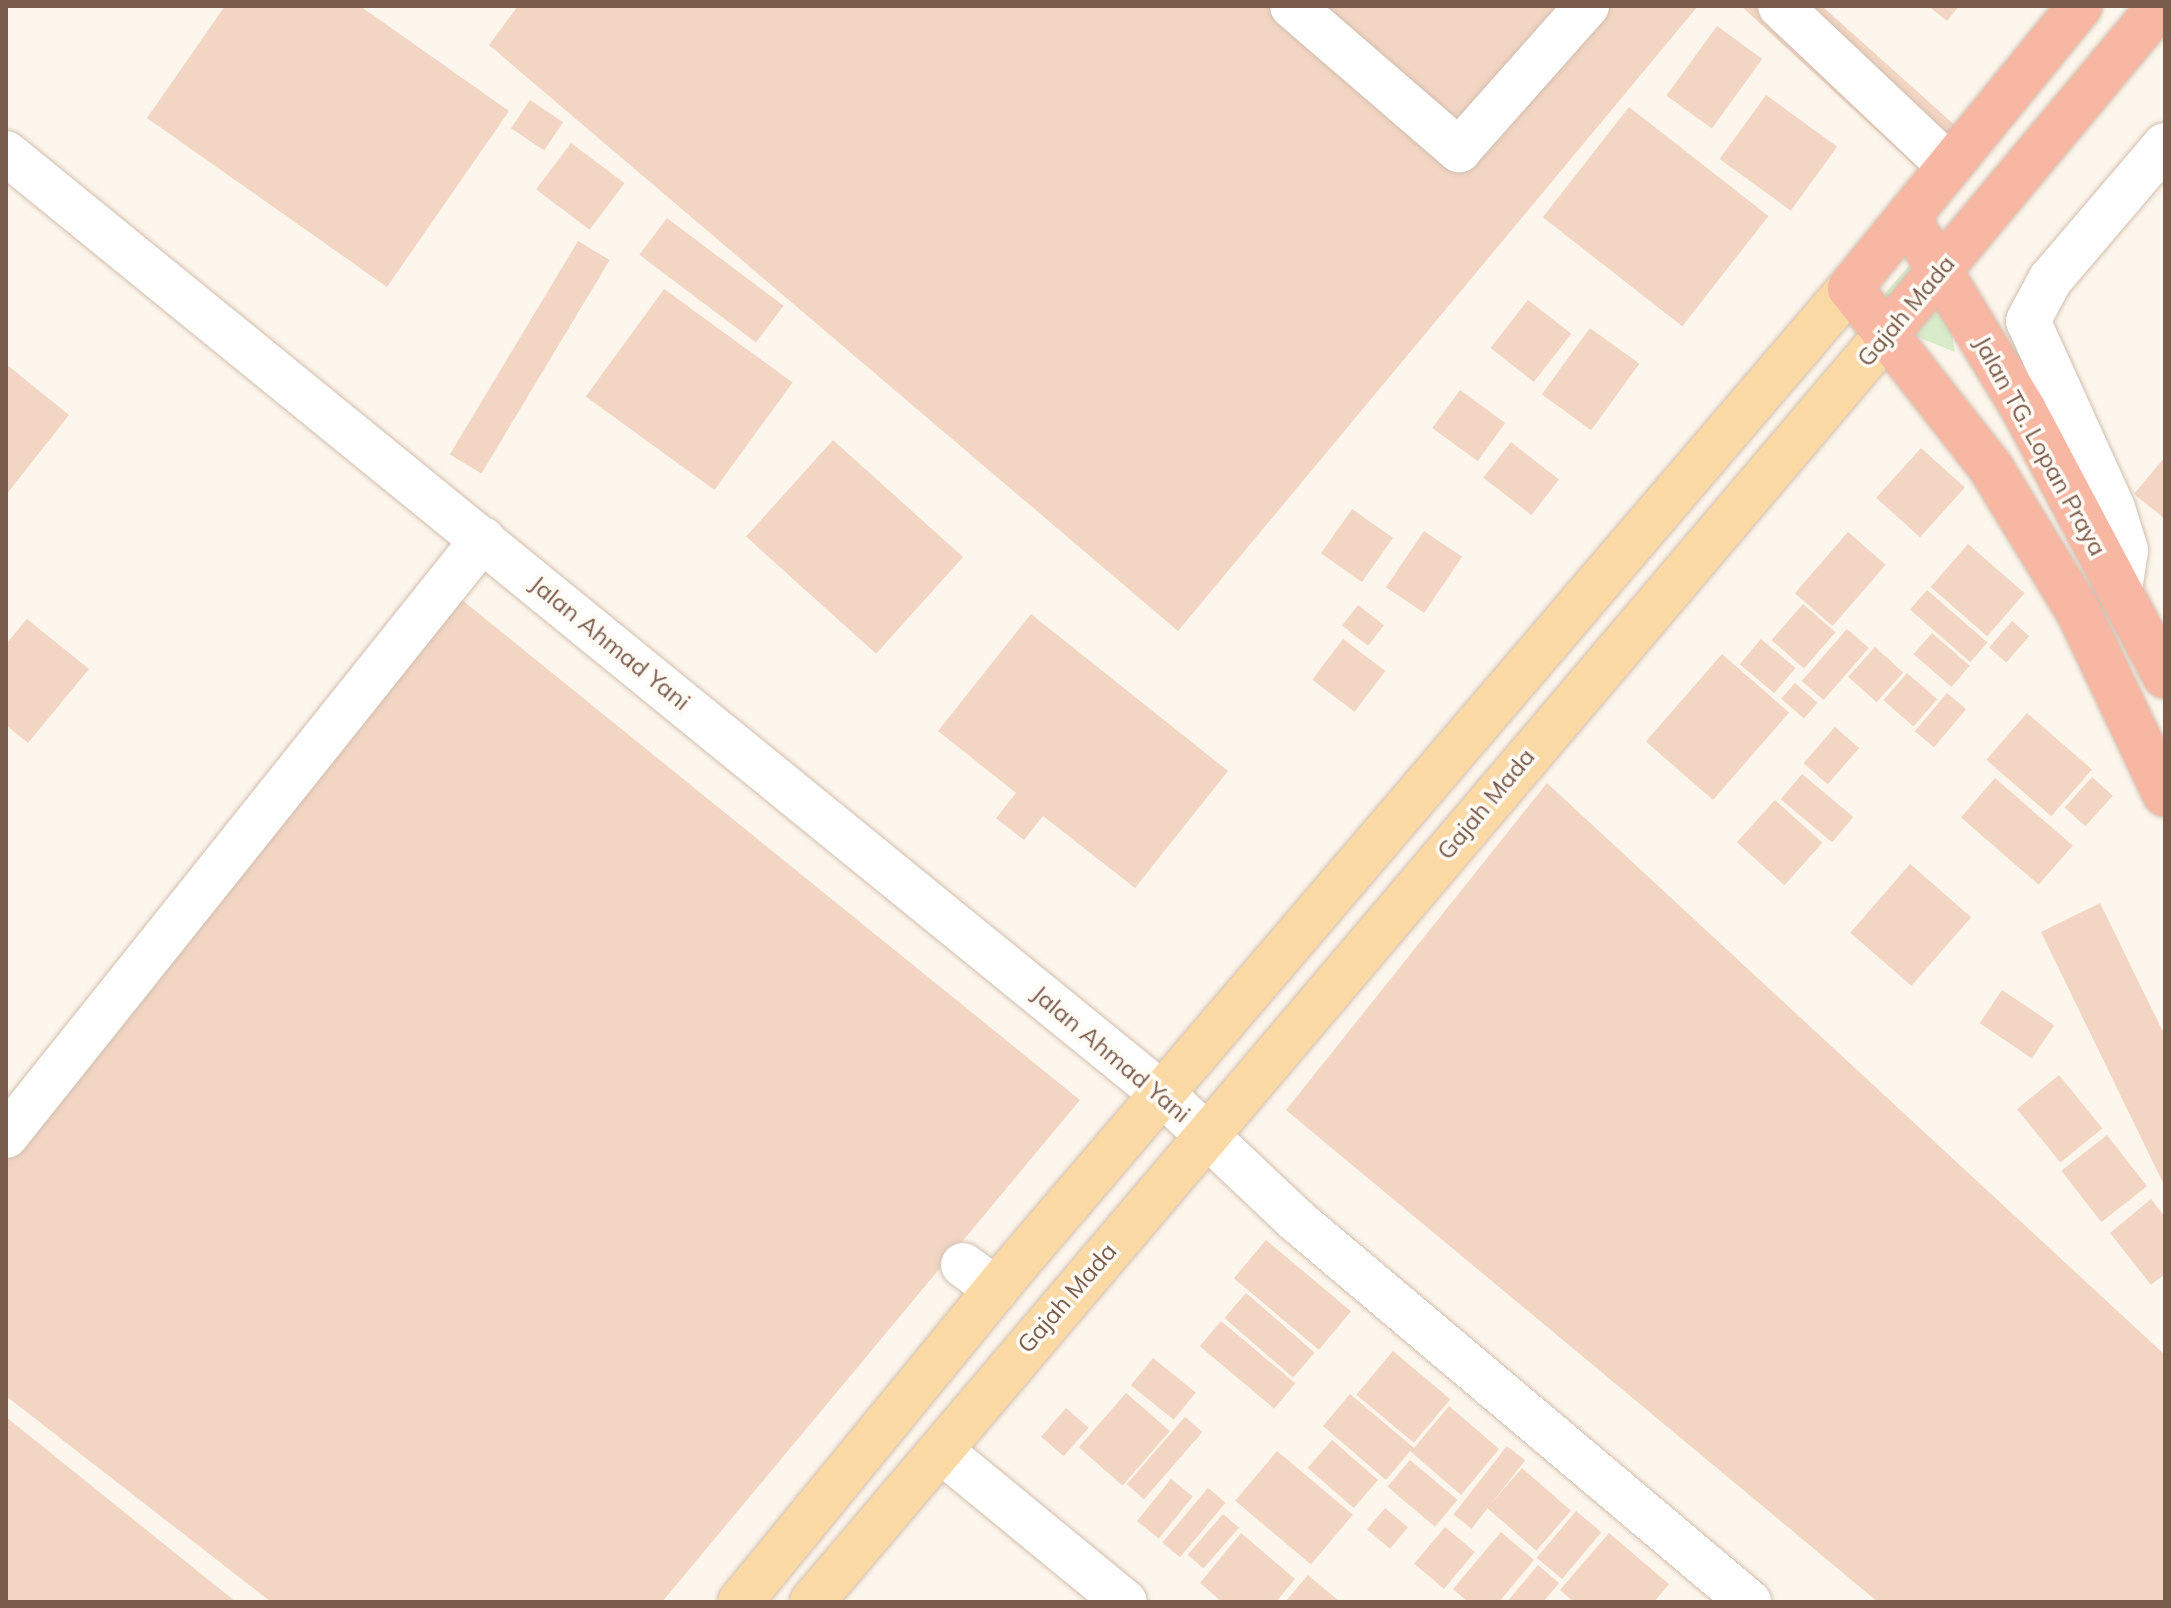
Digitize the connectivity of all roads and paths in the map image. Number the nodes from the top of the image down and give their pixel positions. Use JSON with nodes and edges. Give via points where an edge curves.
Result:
{"nodes":[{"id":1,"x":1292,"y":6,"type":"edge"},
{"id":2,"x":1587,"y":6,"type":"edge"},
{"id":3,"x":1780,"y":6,"type":"edge"},
{"id":4,"x":2080,"y":6,"type":"edge"},
{"id":5,"x":2158,"y":20,"type":"edge"},
{"id":6,"x":2165,"y":145,"type":"edge"},
{"id":7,"x":6,"y":153,"type":"edge"},
{"id":8,"x":1949,"y":166,"type":"junction"},
{"id":9,"x":1909,"y":220,"type":"junction"},
{"id":10,"x":1940,"y":271,"type":"junction"},
{"id":11,"x":1850,"y":288,"type":"junction"},
{"id":12,"x":1885,"y":336,"type":"junction"},
{"id":13,"x":483,"y":539,"type":"junction"},
{"id":14,"x":2120,"y":590,"type":"junction"},
{"id":15,"x":2165,"y":676,"type":"edge"},
{"id":16,"x":2165,"y":794,"type":"edge"},
{"id":17,"x":1166,"y":1097,"type":"junction"},
{"id":18,"x":6,"y":1136,"type":"edge"},
{"id":19,"x":1209,"y":1139,"type":"junction"},
{"id":20,"x":941,"y":1451,"type":"junction"},
{"id":21,"x":1725,"y":1595,"type":"edge"},
{"id":22,"x":740,"y":1602,"type":"edge"},
{"id":23,"x":812,"y":1602,"type":"edge"},
{"id":24,"x":1125,"y":1602,"type":"edge"}],
"edges":[{"from":1,"to":2,"type":"street","via":[[1459,150]]},
{"from":3,"to":8,"type":"street"},
{"from":4,"to":8,"type":"highway"},
{"from":5,"to":10,"type":"highway","name":"Gajah Mada"},
{"from":6,"to":14,"type":"street","via":[[2050,280],[2028,321],[2113,508],[2126,550]]},
{"from":7,"to":13,"type":"street","name":"Jalan Ahmad Yani"},
{"from":8,"to":9,"type":"highway"},
{"from":9,"to":10,"type":"highway","name":"Jalan TG. Lopan Praya"},
{"from":9,"to":11,"type":"highway"},
{"from":10,"to":12,"type":"highway","name":"Gajah Mada"},
{"from":10,"to":14,"type":"highway","name":"Jalan TG. Lopan Praya"},
{"from":11,"to":12,"type":"highway","name":"Jalan TG. Lopan Praya"},
{"from":11,"to":17,"type":"main road"},
{"from":12,"to":16,"type":"highway","name":"Jalan TG. Lopan Praya","via":[[1999,481],[2078,611]]},
{"from":12,"to":19,"type":"main road","name":"Gajah Mada","via":[[1462,848]]},
{"from":13,"to":17,"type":"street","name":"Jalan Ahmad Yani"},
{"from":13,"to":18,"type":"street"},
{"from":14,"to":15,"type":"highway","name":"Jalan TG. Lopan Praya"},
{"from":17,"to":19,"type":"street","name":"Jalan Ahmad Yani"},
{"from":17,"to":22,"type":"main road","via":[[979,1277]]},
{"from":19,"to":20,"type":"main road","name":"Gajah Mada","via":[[1067,1294]]},
{"from":19,"to":21,"type":"street","name":"Jalan Ahmad Yani"},
{"from":20,"to":23,"type":"main road","name":"Gajah Mada"},
{"from":20,"to":24,"type":"street"}]}
